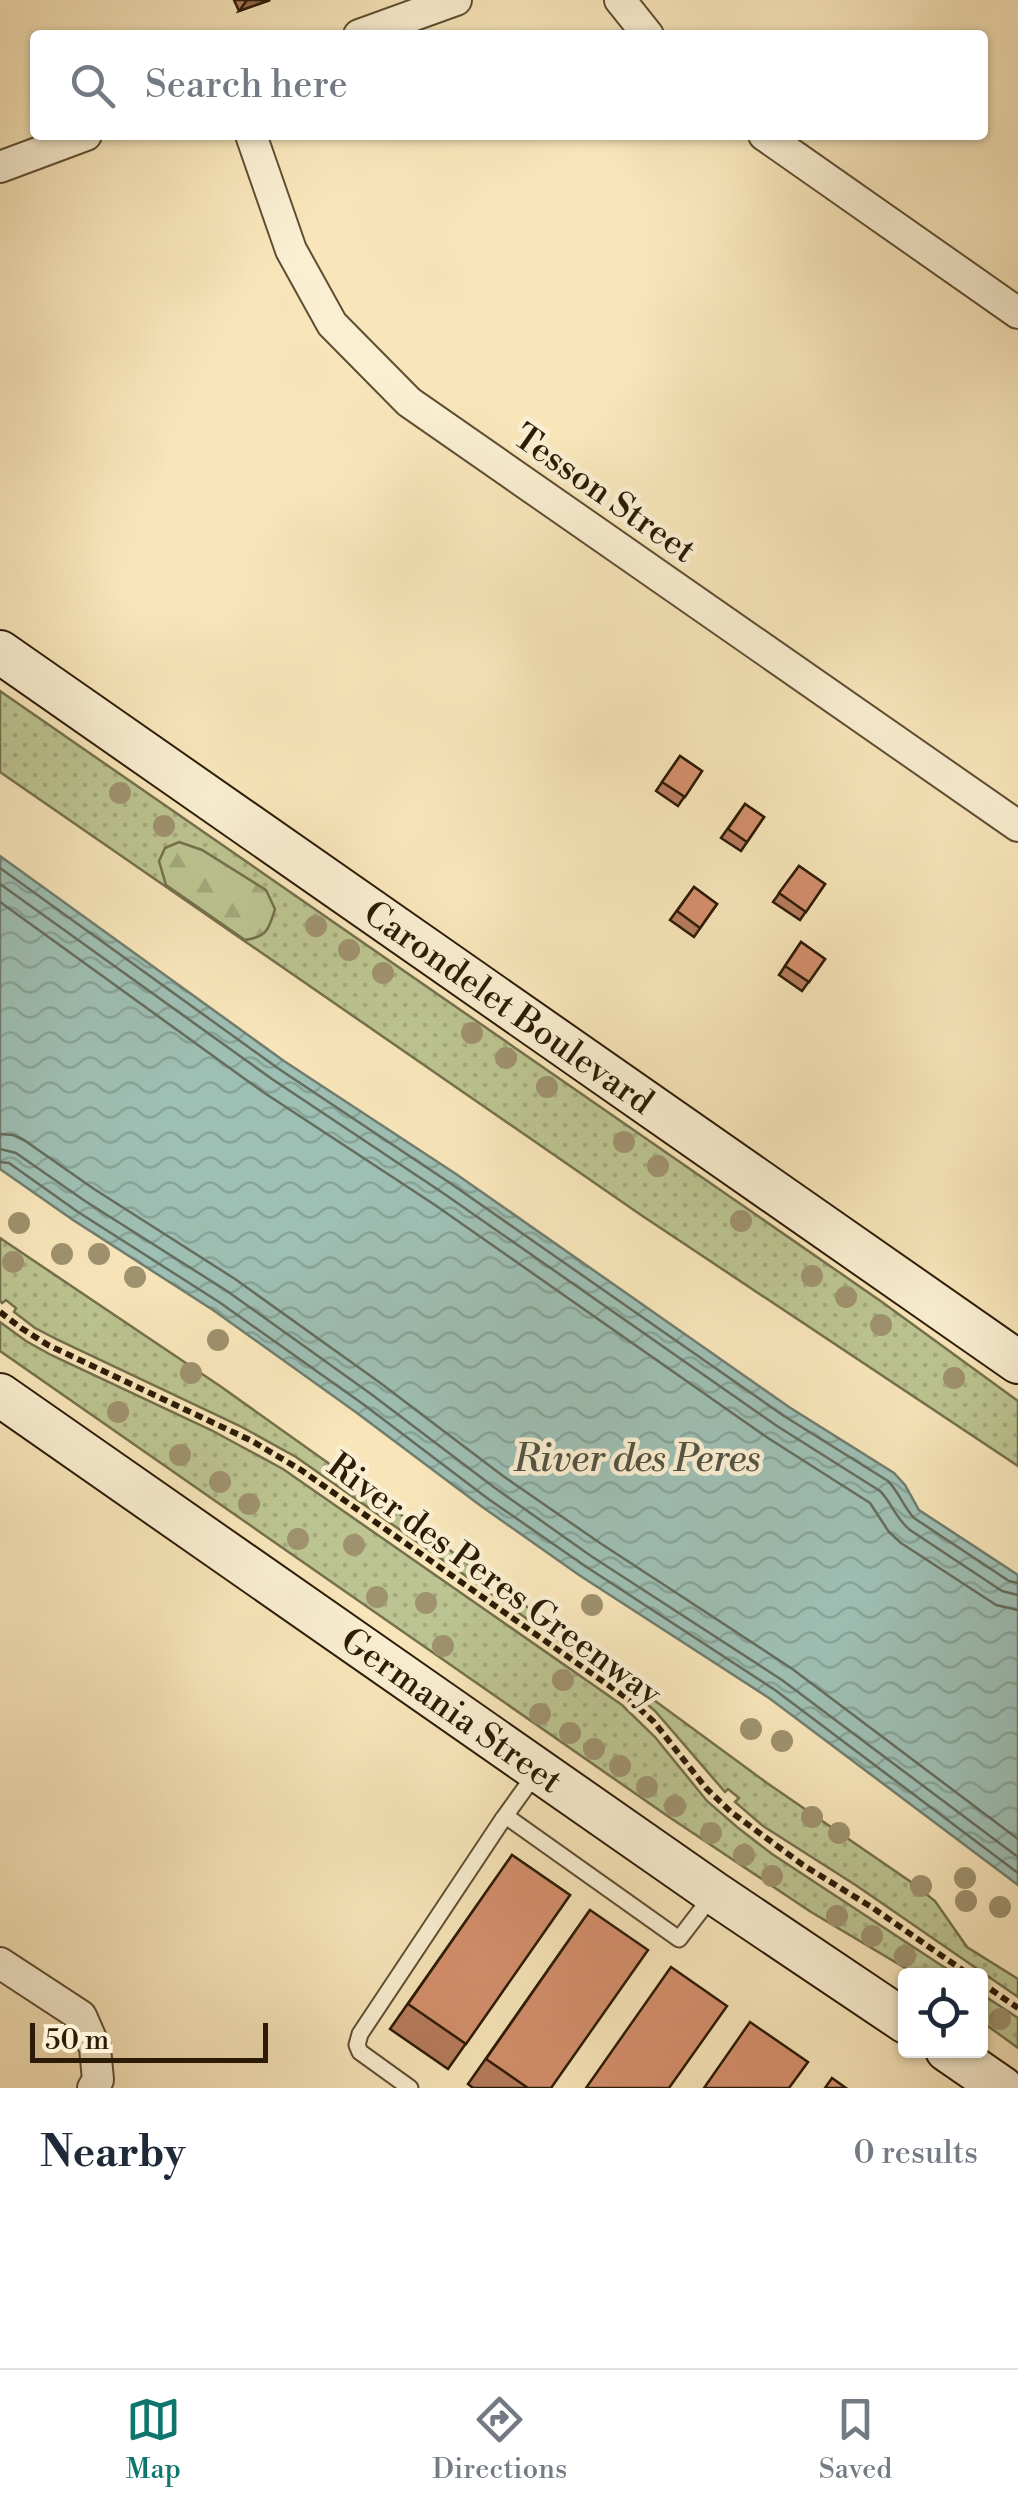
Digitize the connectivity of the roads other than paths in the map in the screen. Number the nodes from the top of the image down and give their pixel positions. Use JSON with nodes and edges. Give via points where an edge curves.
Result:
{"nodes":[{"id":1,"x":456,"y":0,"type":"edge"},
{"id":2,"x":620,"y":0,"type":"edge"},
{"id":3,"x":374,"y":30,"type":"edge"},
{"id":4,"x":644,"y":30,"type":"edge"},
{"id":5,"x":73,"y":140,"type":"edge"},
{"id":6,"x":253,"y":140,"type":"edge"},
{"id":7,"x":771,"y":140,"type":"edge"},
{"id":8,"x":0,"y":167,"type":"edge"},
{"id":9,"x":1018,"y":314,"type":"edge"},
{"id":10,"x":0,"y":652,"type":"edge"},
{"id":11,"x":1018,"y":826,"type":"edge"},
{"id":12,"x":1018,"y":1362,"type":"edge"},
{"id":13,"x":0,"y":1395,"type":"edge"},
{"id":14,"x":538,"y":1770,"type":"junction"},
{"id":15,"x":503,"y":1819,"type":"junction"},
{"id":16,"x":714,"y":1893,"type":"junction"},
{"id":17,"x":0,"y":1964,"type":"edge"},
{"id":18,"x":898,"y":2017,"type":"edge"},
{"id":19,"x":959,"y":2058,"type":"edge"},
{"id":20,"x":93,"y":2088,"type":"edge"},
{"id":21,"x":410,"y":2088,"type":"edge"},
{"id":22,"x":1002,"y":2088,"type":"edge"}],
"edges":[{"from":1,"to":3,"type":"street"},
{"from":2,"to":4,"type":"street"},
{"from":5,"to":8,"type":"street"},
{"from":6,"to":11,"type":"street","name":"Tesson Street","via":[[292,250],[332,324],[409,402]]},
{"from":7,"to":9,"type":"street"},
{"from":10,"to":12,"type":"main road","name":"Carondelet Boulevard"},
{"from":13,"to":14,"type":"main road","name":"Germania Street"},
{"from":14,"to":15,"type":"lane"},
{"from":14,"to":16,"type":"main road","name":"Germania Street"},
{"from":15,"to":16,"type":"lane","via":[[679,1938]]},
{"from":15,"to":21,"type":"lane","via":[[360,2034],[360,2052]]},
{"from":16,"to":18,"type":"main road","name":"Germania Street"},
{"from":17,"to":20,"type":"street","via":[[81,2016],[95,2048]]},
{"from":19,"to":22,"type":"main road"}]}
